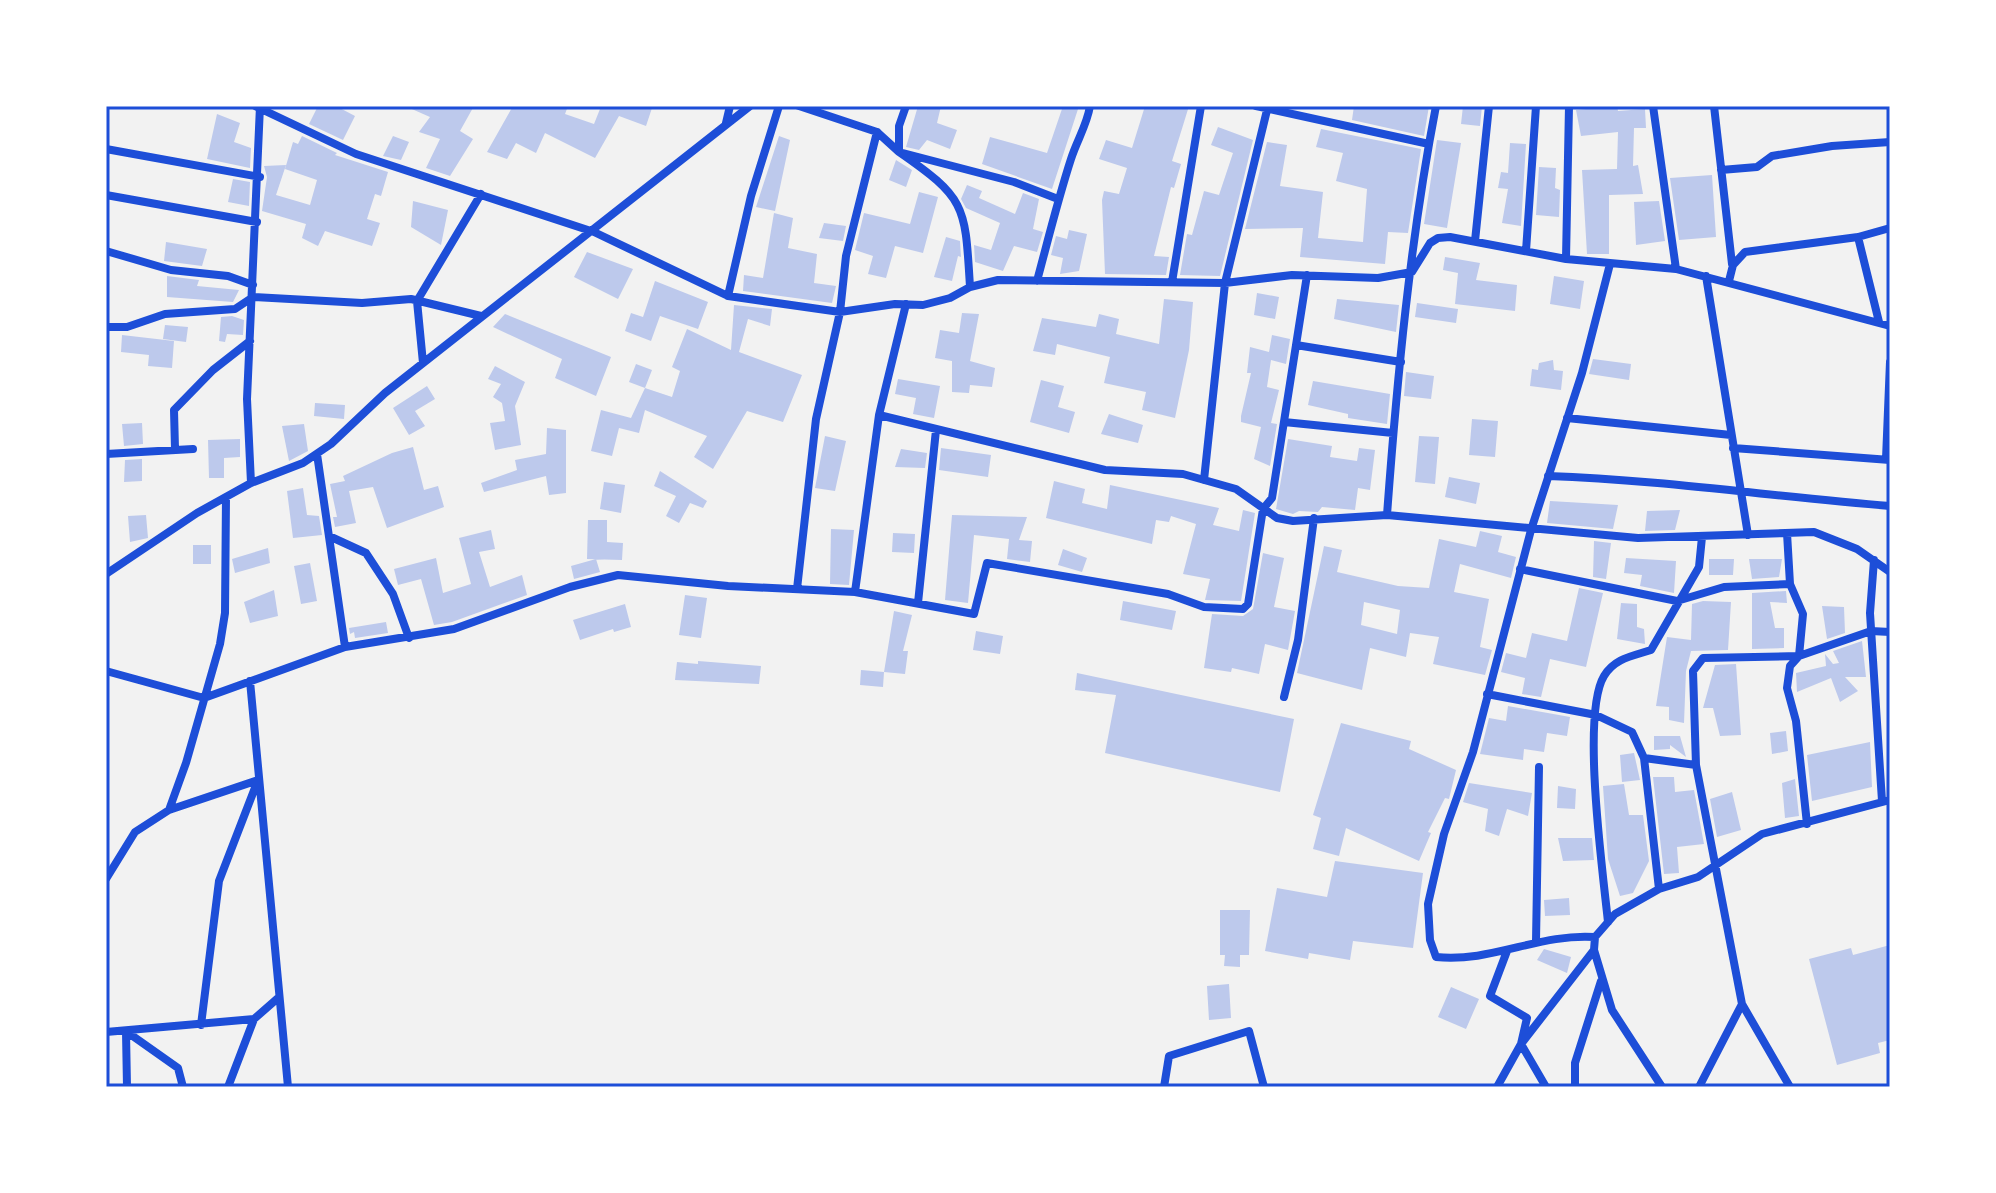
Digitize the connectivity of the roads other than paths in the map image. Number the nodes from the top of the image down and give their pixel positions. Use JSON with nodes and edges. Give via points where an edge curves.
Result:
{"nodes":[{"id":1,"x":730,"y":106,"type":"edge"},
{"id":2,"x":750,"y":106,"type":"edge"},
{"id":3,"x":779,"y":106,"type":"edge"},
{"id":4,"x":799,"y":106,"type":"edge"},
{"id":5,"x":906,"y":106,"type":"edge"},
{"id":6,"x":1090,"y":106,"type":"edge"},
{"id":7,"x":1201,"y":106,"type":"edge"},
{"id":8,"x":1256,"y":106,"type":"edge"},
{"id":9,"x":1436,"y":106,"type":"edge"},
{"id":10,"x":1489,"y":106,"type":"edge"},
{"id":11,"x":1536,"y":106,"type":"edge"},
{"id":12,"x":1569,"y":106,"type":"edge"},
{"id":13,"x":1653,"y":106,"type":"edge"},
{"id":14,"x":1714,"y":106,"type":"edge"},
{"id":15,"x":258,"y":107,"type":"edge"},
{"id":16,"x":1268,"y":107,"type":"edge"},
{"id":17,"x":726,"y":123,"type":"junction"},
{"id":18,"x":877,"y":132,"type":"junction"},
{"id":19,"x":1890,"y":142,"type":"edge"},
{"id":20,"x":1429,"y":144,"type":"junction"},
{"id":21,"x":106,"y":149,"type":"edge"},
{"id":22,"x":899,"y":152,"type":"junction"},
{"id":23,"x":1721,"y":170,"type":"junction"},
{"id":24,"x":260,"y":177,"type":"junction"},
{"id":25,"x":481,"y":194,"type":"junction"},
{"id":26,"x":106,"y":195,"type":"edge"},
{"id":27,"x":1058,"y":199,"type":"junction"},
{"id":28,"x":257,"y":222,"type":"junction"},
{"id":29,"x":1890,"y":228,"type":"edge"},
{"id":30,"x":594,"y":232,"type":"junction"},
{"id":31,"x":1858,"y":237,"type":"junction"},
{"id":32,"x":1475,"y":241,"type":"junction"},
{"id":33,"x":106,"y":251,"type":"edge"},
{"id":34,"x":1526,"y":251,"type":"junction"},
{"id":35,"x":1566,"y":259,"type":"junction"},
{"id":36,"x":1610,"y":264,"type":"junction"},
{"id":37,"x":1733,"y":265,"type":"junction"},
{"id":38,"x":1676,"y":269,"type":"junction"},
{"id":39,"x":1412,"y":272,"type":"junction"},
{"id":40,"x":1307,"y":275,"type":"junction"},
{"id":41,"x":1706,"y":276,"type":"junction"},
{"id":42,"x":1037,"y":281,"type":"junction"},
{"id":43,"x":1729,"y":281,"type":"junction"},
{"id":44,"x":1172,"y":282,"type":"junction"},
{"id":45,"x":1225,"y":283,"type":"junction"},
{"id":46,"x":253,"y":285,"type":"junction"},
{"id":47,"x":970,"y":287,"type":"junction"},
{"id":48,"x":728,"y":296,"type":"junction"},
{"id":49,"x":253,"y":297,"type":"junction"},
{"id":50,"x":417,"y":301,"type":"junction"},
{"id":51,"x":906,"y":304,"type":"junction"},
{"id":52,"x":840,"y":312,"type":"junction"},
{"id":53,"x":481,"y":316,"type":"junction"},
{"id":54,"x":1879,"y":322,"type":"junction"},
{"id":55,"x":1890,"y":326,"type":"edge"},
{"id":56,"x":106,"y":327,"type":"edge"},
{"id":57,"x":250,"y":341,"type":"junction"},
{"id":58,"x":1296,"y":345,"type":"junction"},
{"id":59,"x":1401,"y":362,"type":"junction"},
{"id":60,"x":1890,"y":362,"type":"edge"},
{"id":61,"x":423,"y":363,"type":"junction"},
{"id":62,"x":879,"y":415,"type":"junction"},
{"id":63,"x":1567,"y":418,"type":"junction"},
{"id":64,"x":1284,"y":422,"type":"junction"},
{"id":65,"x":936,"y":430,"type":"junction"},
{"id":66,"x":1393,"y":433,"type":"junction"},
{"id":67,"x":1731,"y":435,"type":"junction"},
{"id":68,"x":1733,"y":448,"type":"junction"},
{"id":69,"x":175,"y":449,"type":"junction"},
{"id":70,"x":193,"y":449,"type":"dead end"},
{"id":71,"x":106,"y":454,"type":"edge"},
{"id":72,"x":317,"y":454,"type":"junction"},
{"id":73,"x":1888,"y":460,"type":"edge"},
{"id":74,"x":1548,"y":476,"type":"junction"},
{"id":75,"x":1204,"y":480,"type":"junction"},
{"id":76,"x":251,"y":483,"type":"junction"},
{"id":77,"x":1741,"y":494,"type":"junction"},
{"id":78,"x":226,"y":497,"type":"junction"},
{"id":79,"x":1890,"y":506,"type":"edge"},
{"id":80,"x":1263,"y":509,"type":"junction"},
{"id":81,"x":1387,"y":515,"type":"junction"},
{"id":82,"x":1314,"y":518,"type":"junction"},
{"id":83,"x":1531,"y":530,"type":"junction"},
{"id":84,"x":1787,"y":533,"type":"junction"},
{"id":85,"x":1748,"y":535,"type":"junction"},
{"id":86,"x":329,"y":536,"type":"junction"},
{"id":87,"x":1702,"y":537,"type":"junction"},
{"id":88,"x":1874,"y":560,"type":"junction"},
{"id":89,"x":1520,"y":569,"type":"junction"},
{"id":90,"x":1890,"y":572,"type":"edge"},
{"id":91,"x":106,"y":574,"type":"edge"},
{"id":92,"x":1790,"y":584,"type":"junction"},
{"id":93,"x":797,"y":589,"type":"junction"},
{"id":94,"x":855,"y":592,"type":"junction"},
{"id":95,"x":1677,"y":601,"type":"junction"},
{"id":96,"x":918,"y":603,"type":"junction"},
{"id":97,"x":1871,"y":631,"type":"junction"},
{"id":98,"x":1890,"y":632,"type":"edge"},
{"id":99,"x":409,"y":638,"type":"junction"},
{"id":100,"x":345,"y":647,"type":"junction"},
{"id":101,"x":1799,"y":656,"type":"junction"},
{"id":102,"x":106,"y":671,"type":"edge"},
{"id":103,"x":250,"y":681,"type":"junction"},
{"id":104,"x":1487,"y":694,"type":"junction"},
{"id":105,"x":1284,"y":697,"type":"dead end"},
{"id":106,"x":204,"y":698,"type":"junction"},
{"id":107,"x":1596,"y":715,"type":"junction"},
{"id":108,"x":1644,"y":758,"type":"junction"},
{"id":109,"x":1696,"y":765,"type":"junction"},
{"id":110,"x":1539,"y":767,"type":"dead end"},
{"id":111,"x":258,"y":780,"type":"junction"},
{"id":112,"x":1886,"y":800,"type":"edge"},
{"id":113,"x":169,"y":810,"type":"junction"},
{"id":114,"x":1807,"y":824,"type":"junction"},
{"id":115,"x":1715,"y":862,"type":"junction"},
{"id":116,"x":106,"y":879,"type":"edge"},
{"id":117,"x":1659,"y":889,"type":"junction"},
{"id":118,"x":1608,"y":922,"type":"junction"},
{"id":119,"x":1595,"y":937,"type":"junction"},
{"id":120,"x":1536,"y":941,"type":"junction"},
{"id":121,"x":1594,"y":950,"type":"junction"},
{"id":122,"x":1507,"y":951,"type":"junction"},
{"id":123,"x":1601,"y":981,"type":"junction"},
{"id":124,"x":278,"y":998,"type":"junction"},
{"id":125,"x":1742,"y":1004,"type":"junction"},
{"id":126,"x":254,"y":1019,"type":"junction"},
{"id":127,"x":201,"y":1025,"type":"junction"},
{"id":128,"x":106,"y":1032,"type":"edge"},
{"id":129,"x":126,"y":1032,"type":"junction"},
{"id":130,"x":1521,"y":1044,"type":"junction"},
{"id":131,"x":127,"y":1087,"type":"edge"},
{"id":132,"x":183,"y":1087,"type":"edge"},
{"id":133,"x":228,"y":1087,"type":"edge"},
{"id":134,"x":288,"y":1087,"type":"edge"},
{"id":135,"x":1164,"y":1087,"type":"edge"},
{"id":136,"x":1264,"y":1087,"type":"edge"},
{"id":137,"x":1497,"y":1087,"type":"edge"},
{"id":138,"x":1546,"y":1087,"type":"edge"},
{"id":139,"x":1575,"y":1087,"type":"edge"},
{"id":140,"x":1662,"y":1087,"type":"edge"},
{"id":141,"x":1699,"y":1087,"type":"edge"},
{"id":142,"x":1790,"y":1087,"type":"edge"}],
"edges":[{"from":1,"to":17,"type":"street"},
{"from":2,"to":17,"type":"street"},
{"from":3,"to":48,"type":"street"},
{"from":4,"to":18,"type":"street"},
{"from":5,"to":22,"type":"street"},
{"from":6,"to":27,"type":"street"},
{"from":7,"to":44,"type":"street"},
{"from":8,"to":16,"type":"street"},
{"from":9,"to":20,"type":"street"},
{"from":10,"to":32,"type":"street"},
{"from":11,"to":34,"type":"street"},
{"from":12,"to":35,"type":"street"},
{"from":13,"to":38,"type":"street"},
{"from":14,"to":23,"type":"street"},
{"from":15,"to":24,"type":"street"},
{"from":15,"to":25,"type":"street","via":[[356,154]]},
{"from":16,"to":20,"type":"street"},
{"from":16,"to":45,"type":"street"},
{"from":17,"to":30,"type":"street"},
{"from":18,"to":22,"type":"street"},
{"from":18,"to":52,"type":"street","via":[[846,256]]},
{"from":19,"to":23,"type":"street","via":[[1832,146],[1772,156],[1757,167]]},
{"from":20,"to":39,"type":"street"},
{"from":21,"to":24,"type":"street"},
{"from":22,"to":27,"type":"street"},
{"from":22,"to":47,"type":"street","via":[[951,191],[966,224]]},
{"from":23,"to":37,"type":"street"},
{"from":24,"to":28,"type":"street"},
{"from":25,"to":30,"type":"street"},
{"from":25,"to":50,"type":"street"},
{"from":26,"to":28,"type":"street"},
{"from":27,"to":42,"type":"street"},
{"from":28,"to":46,"type":"street"},
{"from":29,"to":31,"type":"street"},
{"from":30,"to":48,"type":"street"},
{"from":30,"to":53,"type":"street"},
{"from":31,"to":37,"type":"street","via":[[1754,248]]},
{"from":31,"to":54,"type":"street"},
{"from":32,"to":34,"type":"street"},
{"from":32,"to":39,"type":"street","via":[[1438,238]]},
{"from":33,"to":46,"type":"street"},
{"from":34,"to":35,"type":"street"},
{"from":35,"to":36,"type":"street"},
{"from":36,"to":38,"type":"street"},
{"from":36,"to":63,"type":"street"},
{"from":37,"to":43,"type":"street"},
{"from":38,"to":41,"type":"street"},
{"from":39,"to":40,"type":"street","via":[[1378,278]]},
{"from":39,"to":59,"type":"street"},
{"from":40,"to":45,"type":"street"},
{"from":40,"to":58,"type":"street"},
{"from":41,"to":43,"type":"street"},
{"from":41,"to":67,"type":"street"},
{"from":42,"to":44,"type":"street"},
{"from":42,"to":47,"type":"street","via":[[998,280]]},
{"from":43,"to":54,"type":"street"},
{"from":44,"to":45,"type":"street"},
{"from":45,"to":75,"type":"street"},
{"from":46,"to":49,"type":"street"},
{"from":47,"to":51,"type":"street","via":[[936,302]]},
{"from":48,"to":52,"type":"street"},
{"from":49,"to":50,"type":"street"},
{"from":49,"to":56,"type":"street","via":[[235,309],[165,314],[127,327]]},
{"from":49,"to":57,"type":"street"},
{"from":50,"to":53,"type":"street"},
{"from":50,"to":61,"type":"street"},
{"from":51,"to":52,"type":"street"},
{"from":51,"to":62,"type":"street"},
{"from":52,"to":93,"type":"street","via":[[810,455]]},
{"from":53,"to":61,"type":"street"},
{"from":54,"to":55,"type":"street"},
{"from":57,"to":69,"type":"street","via":[[174,410]]},
{"from":57,"to":76,"type":"street"},
{"from":58,"to":59,"type":"street"},
{"from":58,"to":64,"type":"street"},
{"from":59,"to":66,"type":"street"},
{"from":60,"to":73,"type":"street"},
{"from":61,"to":72,"type":"street"},
{"from":62,"to":65,"type":"street"},
{"from":62,"to":94,"type":"street"},
{"from":63,"to":67,"type":"street"},
{"from":63,"to":74,"type":"street"},
{"from":64,"to":66,"type":"street"},
{"from":64,"to":80,"type":"street","via":[[1272,498]]},
{"from":65,"to":75,"type":"street","via":[[1105,470]]},
{"from":65,"to":96,"type":"street"},
{"from":66,"to":81,"type":"street"},
{"from":67,"to":68,"type":"street"},
{"from":68,"to":73,"type":"street"},
{"from":68,"to":77,"type":"street"},
{"from":69,"to":70,"type":"street"},
{"from":69,"to":71,"type":"street"},
{"from":72,"to":76,"type":"street"},
{"from":72,"to":86,"type":"street"},
{"from":74,"to":77,"type":"street","via":[[1650,480]]},
{"from":74,"to":83,"type":"street"},
{"from":75,"to":80,"type":"street","via":[[1236,489]]},
{"from":76,"to":78,"type":"street"},
{"from":77,"to":79,"type":"street"},
{"from":77,"to":85,"type":"street"},
{"from":78,"to":91,"type":"street"},
{"from":78,"to":106,"type":"street","via":[[225,613]]},
{"from":80,"to":82,"type":"street","via":[[1293,521]]},
{"from":80,"to":96,"type":"street","via":[[1243,609],[1204,607],[1168,594],[987,563],[974,614]]},
{"from":81,"to":82,"type":"street"},
{"from":81,"to":83,"type":"street"},
{"from":82,"to":105,"type":"street","via":[[1298,640]]},
{"from":83,"to":87,"type":"street"},
{"from":83,"to":89,"type":"street"},
{"from":84,"to":85,"type":"street"},
{"from":84,"to":88,"type":"street","via":[[1814,532]]},
{"from":84,"to":92,"type":"street"},
{"from":85,"to":87,"type":"street"},
{"from":86,"to":99,"type":"street","via":[[366,553],[393,594]]},
{"from":86,"to":100,"type":"street"},
{"from":87,"to":95,"type":"street","via":[[1699,567]]},
{"from":88,"to":90,"type":"street"},
{"from":88,"to":97,"type":"street"},
{"from":89,"to":95,"type":"street"},
{"from":89,"to":104,"type":"street"},
{"from":92,"to":95,"type":"street","via":[[1724,587]]},
{"from":92,"to":101,"type":"street","via":[[1803,614]]},
{"from":93,"to":94,"type":"street"},
{"from":93,"to":99,"type":"street","via":[[618,575],[454,629]]},
{"from":94,"to":96,"type":"street"},
{"from":95,"to":107,"type":"street","via":[[1651,650],[1617,661],[1606,673],[1598,689]]},
{"from":97,"to":98,"type":"street"},
{"from":97,"to":101,"type":"street"},
{"from":97,"to":112,"type":"street"},
{"from":99,"to":100,"type":"street"},
{"from":100,"to":103,"type":"street"},
{"from":101,"to":109,"type":"street","via":[[1703,658],[1697,663]]},
{"from":101,"to":114,"type":"street","via":[[1790,666],[1787,688],[1796,721]]},
{"from":102,"to":106,"type":"street"},
{"from":103,"to":106,"type":"street"},
{"from":103,"to":111,"type":"street"},
{"from":104,"to":107,"type":"street"},
{"from":104,"to":122,"type":"street","via":[[1444,834],[1428,904],[1430,940],[1436,957],[1460,960]]},
{"from":106,"to":113,"type":"street"},
{"from":107,"to":108,"type":"street","via":[[1632,732]]},
{"from":107,"to":118,"type":"street","via":[[1596,802]]},
{"from":108,"to":109,"type":"street"},
{"from":108,"to":117,"type":"street"},
{"from":109,"to":115,"type":"street"},
{"from":110,"to":120,"type":"street"},
{"from":111,"to":113,"type":"street"},
{"from":111,"to":124,"type":"street"},
{"from":111,"to":127,"type":"street","via":[[219,881]]},
{"from":112,"to":114,"type":"street"},
{"from":113,"to":116,"type":"street","via":[[135,832]]},
{"from":114,"to":115,"type":"street","via":[[1762,834]]},
{"from":115,"to":117,"type":"street","via":[[1698,877]]},
{"from":115,"to":125,"type":"street"},
{"from":117,"to":118,"type":"street"},
{"from":118,"to":119,"type":"street"},
{"from":119,"to":120,"type":"street"},
{"from":119,"to":121,"type":"street"},
{"from":120,"to":122,"type":"street"},
{"from":121,"to":123,"type":"street"},
{"from":121,"to":130,"type":"street"},
{"from":122,"to":130,"type":"street","via":[[1490,996],[1527,1018]]},
{"from":123,"to":139,"type":"street","via":[[1575,1063]]},
{"from":123,"to":140,"type":"street","via":[[1612,1010]]},
{"from":124,"to":126,"type":"street"},
{"from":124,"to":134,"type":"street"},
{"from":125,"to":141,"type":"street"},
{"from":125,"to":142,"type":"street"},
{"from":126,"to":127,"type":"street"},
{"from":126,"to":133,"type":"street"},
{"from":127,"to":129,"type":"street"},
{"from":128,"to":129,"type":"street"},
{"from":129,"to":131,"type":"street"},
{"from":129,"to":132,"type":"street","via":[[178,1068]]},
{"from":130,"to":137,"type":"street"},
{"from":130,"to":138,"type":"street"},
{"from":135,"to":136,"type":"street","via":[[1169,1056],[1249,1031]]}]}
